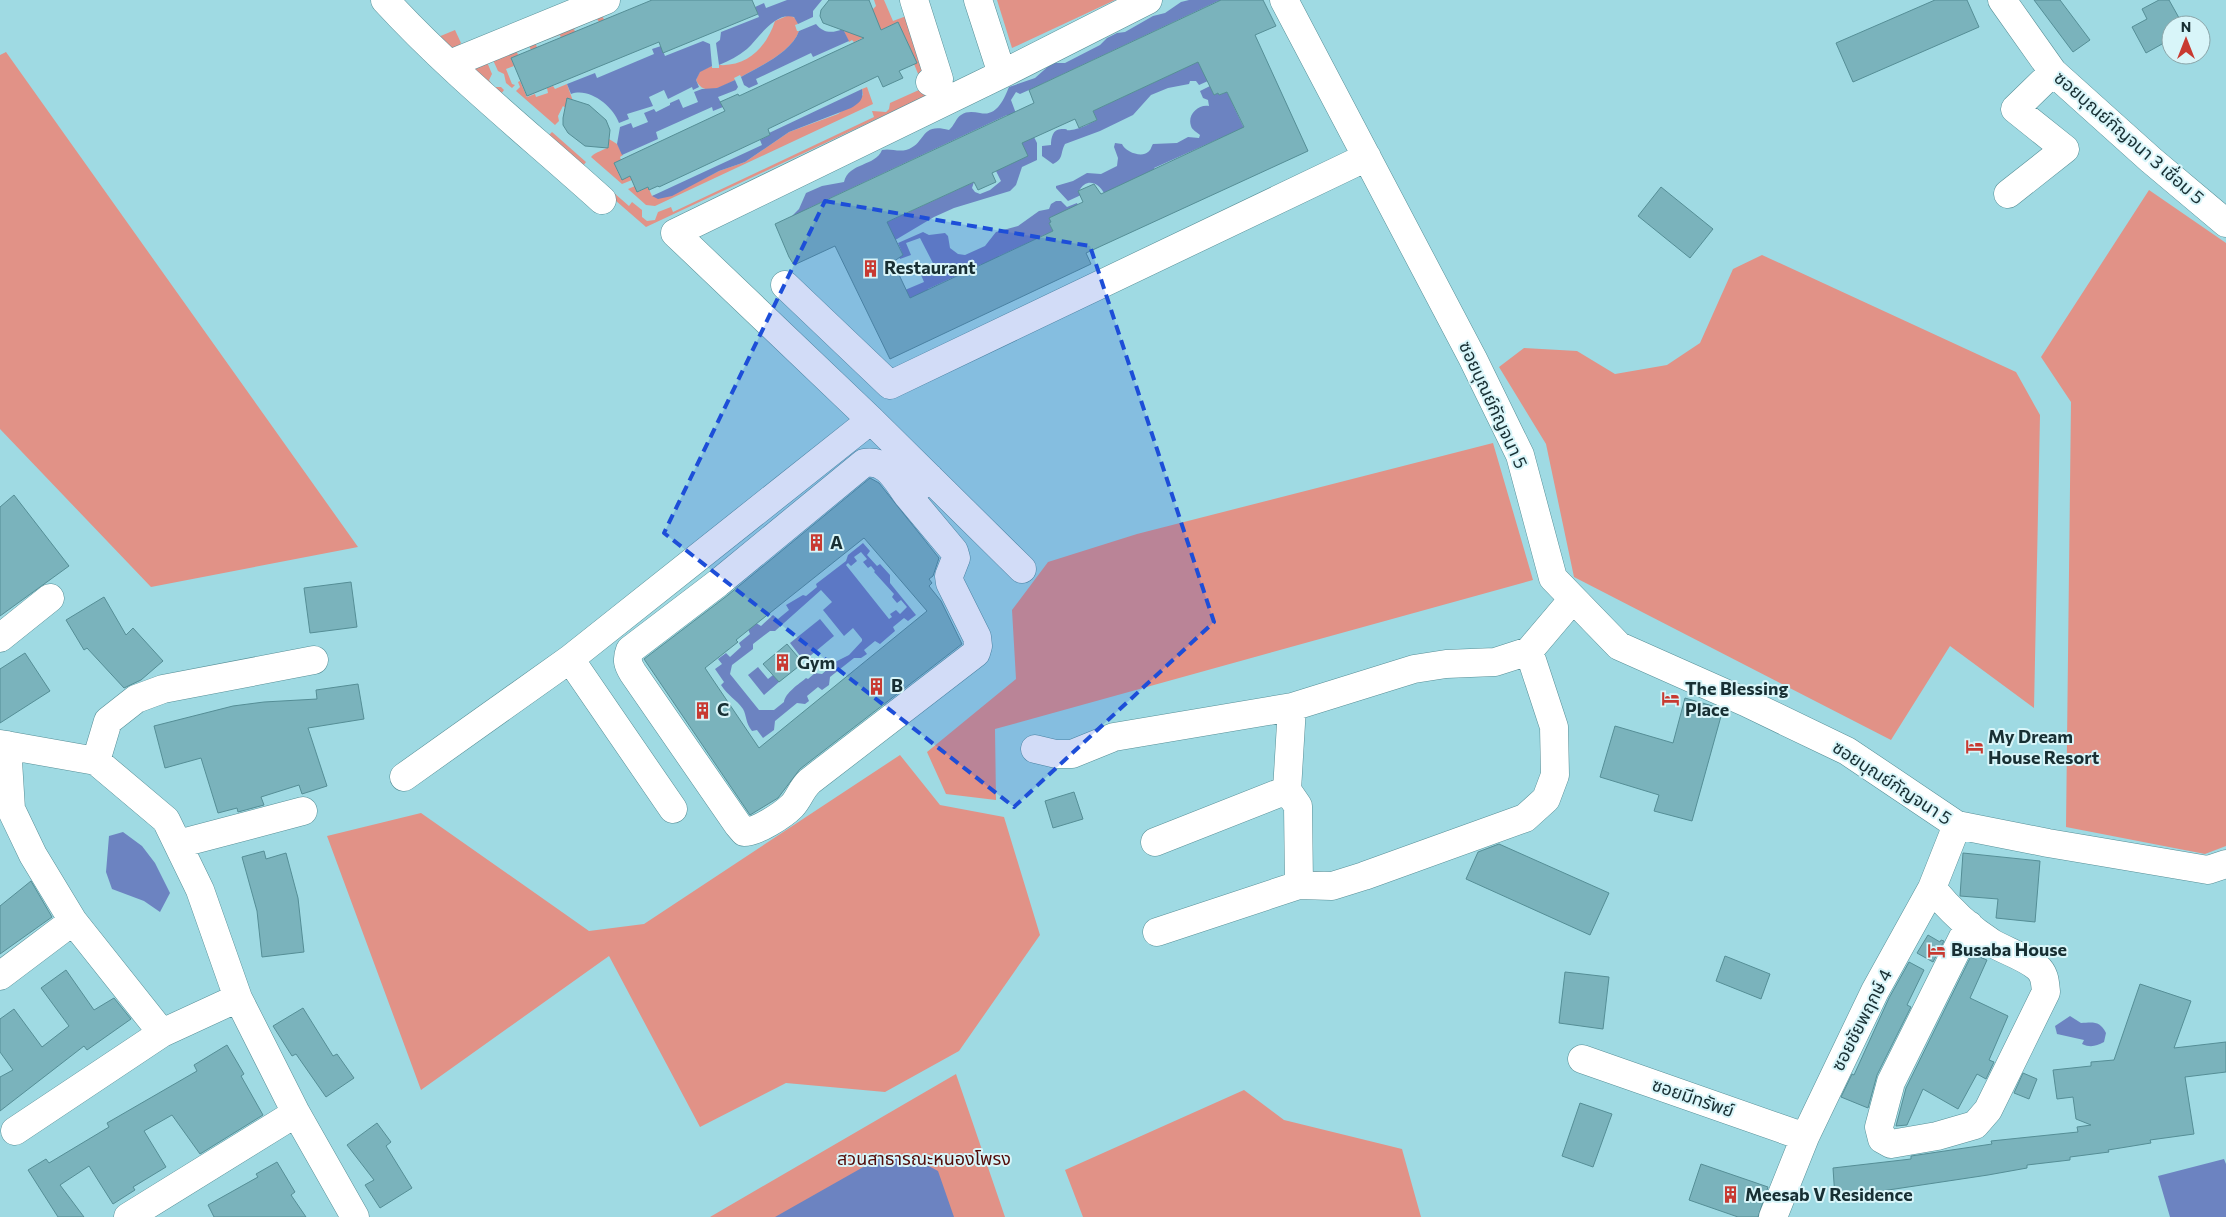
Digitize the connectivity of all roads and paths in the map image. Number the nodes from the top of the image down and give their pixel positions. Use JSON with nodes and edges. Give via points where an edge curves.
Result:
{"nodes":[{"id":1,"x":385,"y":0,"type":"edge"},
{"id":2,"x":606,"y":0,"type":"edge"},
{"id":3,"x":914,"y":0,"type":"edge"},
{"id":4,"x":978,"y":0,"type":"edge"},
{"id":5,"x":1148,"y":0,"type":"edge"},
{"id":6,"x":1284,"y":0,"type":"edge"},
{"id":7,"x":2002,"y":0,"type":"edge"},
{"id":8,"x":450,"y":64,"type":"junction"},
{"id":9,"x":2053,"y":72,"type":"junction"},
{"id":10,"x":1002,"y":74,"type":"junction"},
{"id":11,"x":939,"y":87,"type":"junction"},
{"id":12,"x":1366,"y":157,"type":"junction"},
{"id":13,"x":2008,"y":194,"type":"dead end"},
{"id":14,"x":602,"y":200,"type":"dead end"},
{"id":15,"x":2226,"y":223,"type":"edge"},
{"id":16,"x":785,"y":286,"type":"dead end"},
{"id":17,"x":871,"y":420,"type":"junction"},
{"id":18,"x":930,"y":478,"type":"junction"},
{"id":19,"x":908,"y":496,"type":"junction"},
{"id":20,"x":1022,"y":569,"type":"dead end"},
{"id":21,"x":50,"y":598,"type":"dead end"},
{"id":22,"x":1573,"y":599,"type":"junction"},
{"id":23,"x":0,"y":638,"type":"edge"},
{"id":24,"x":1529,"y":652,"type":"junction"},
{"id":25,"x":570,"y":659,"type":"junction"},
{"id":26,"x":314,"y":660,"type":"dead end"},
{"id":27,"x":1292,"y":707,"type":"junction"},
{"id":28,"x":3,"y":745,"type":"edge"},
{"id":29,"x":1034,"y":749,"type":"dead end"},
{"id":30,"x":96,"y":761,"type":"junction"},
{"id":31,"x":404,"y":778,"type":"dead end"},
{"id":32,"x":1287,"y":790,"type":"junction"},
{"id":33,"x":673,"y":809,"type":"dead end"},
{"id":34,"x":302,"y":811,"type":"dead end"},
{"id":35,"x":1957,"y":825,"type":"junction"},
{"id":36,"x":1155,"y":842,"type":"dead end"},
{"id":37,"x":178,"y":844,"type":"junction"},
{"id":38,"x":2226,"y":864,"type":"edge"},
{"id":39,"x":1299,"y":885,"type":"junction"},
{"id":40,"x":1932,"y":888,"type":"junction"},
{"id":41,"x":73,"y":921,"type":"junction"},
{"id":42,"x":1969,"y":926,"type":"junction"},
{"id":43,"x":1157,"y":932,"type":"dead end"},
{"id":44,"x":0,"y":976,"type":"edge"},
{"id":45,"x":238,"y":998,"type":"junction"},
{"id":46,"x":162,"y":1033,"type":"junction"},
{"id":47,"x":1582,"y":1059,"type":"dead end"},
{"id":48,"x":296,"y":1113,"type":"junction"},
{"id":49,"x":15,"y":1131,"type":"dead end"},
{"id":50,"x":1805,"y":1137,"type":"junction"},
{"id":51,"x":128,"y":1217,"type":"edge"},
{"id":52,"x":355,"y":1217,"type":"edge"},
{"id":53,"x":1773,"y":1217,"type":"edge"}],
"edges":[{"from":1,"to":8,"type":"street"},
{"from":2,"to":8,"type":"street"},
{"from":3,"to":11,"type":"street"},
{"from":4,"to":10,"type":"street"},
{"from":5,"to":10,"type":"street"},
{"from":6,"to":12,"type":"street","name":"ซอยบุณย์กัญจนา 5"},
{"from":7,"to":9,"type":"street","name":"ซอยบุณย์กัญจนา 3 เชื่อม 5"},
{"from":8,"to":14,"type":"street"},
{"from":9,"to":13,"type":"street","via":[[2015,109],[2065,149]]},
{"from":9,"to":15,"type":"street","name":"ซอยบุณย์กัญจนา 3 เชื่อม 5"},
{"from":10,"to":11,"type":"street"},
{"from":11,"to":17,"type":"street","via":[[675,233]]},
{"from":12,"to":16,"type":"street","via":[[890,384]]},
{"from":12,"to":22,"type":"street","name":"ซอยบุณย์กัญจนา 5","via":[[1520,455],[1553,578]]},
{"from":17,"to":18,"type":"street"},
{"from":17,"to":25,"type":"street"},
{"from":18,"to":19,"type":"street"},
{"from":18,"to":20,"type":"street"},
{"from":19,"to":19,"type":"street","via":[[885,466],[874,461],[864,463],[718,583],[630,650],[628,664],[744,832],[758,829],[793,805],[810,781],[976,653],[977,637],[950,583],[949,576],[956,558],[954,551]]},
{"from":21,"to":23,"type":"street"},
{"from":22,"to":24,"type":"street"},
{"from":22,"to":35,"type":"street","name":"ซอยบุณย์กัญจนา 5","via":[[1619,646],[1847,751]]},
{"from":24,"to":27,"type":"street","via":[[1495,662],[1414,669]]},
{"from":24,"to":39,"type":"street","via":[[1554,727],[1555,775],[1546,799],[1525,818],[1463,842],[1332,886]]},
{"from":25,"to":31,"type":"street"},
{"from":25,"to":33,"type":"street"},
{"from":26,"to":30,"type":"street","via":[[163,689],[136,699],[108,722]]},
{"from":27,"to":29,"type":"street","via":[[1114,737],[1072,754]]},
{"from":27,"to":32,"type":"street"},
{"from":28,"to":30,"type":"street"},
{"from":28,"to":41,"type":"street","via":[[11,809],[33,855]]},
{"from":30,"to":37,"type":"street","via":[[166,820]]},
{"from":32,"to":36,"type":"street"},
{"from":32,"to":39,"type":"street","via":[[1298,806]]},
{"from":34,"to":37,"type":"street"},
{"from":35,"to":38,"type":"street","name":"ซอยบุณย์กัญจนา 5","via":[[2208,870]]},
{"from":35,"to":40,"type":"street","name":"ซอยชัยพฤกษ์ 4"},
{"from":37,"to":45,"type":"street","via":[[200,890]]},
{"from":39,"to":43,"type":"street"},
{"from":40,"to":42,"type":"street"},
{"from":40,"to":50,"type":"street","name":"ซอยชัยพฤกษ์ 4","via":[[1875,991]]},
{"from":41,"to":44,"type":"street"},
{"from":41,"to":46,"type":"street"},
{"from":42,"to":42,"type":"street","via":[[2037,967],[2045,977],[2046,992],[1988,1110],[1975,1125],[1891,1144],[1882,1139],[1879,1127],[1891,1082]]},
{"from":45,"to":46,"type":"street"},
{"from":45,"to":48,"type":"street"},
{"from":46,"to":49,"type":"street"},
{"from":47,"to":50,"type":"street","name":"ซอยมีทรัพย์"},
{"from":48,"to":51,"type":"street"},
{"from":48,"to":52,"type":"street"},
{"from":50,"to":53,"type":"street","name":"ซอยชัยพฤกษ์ 4"}]}
